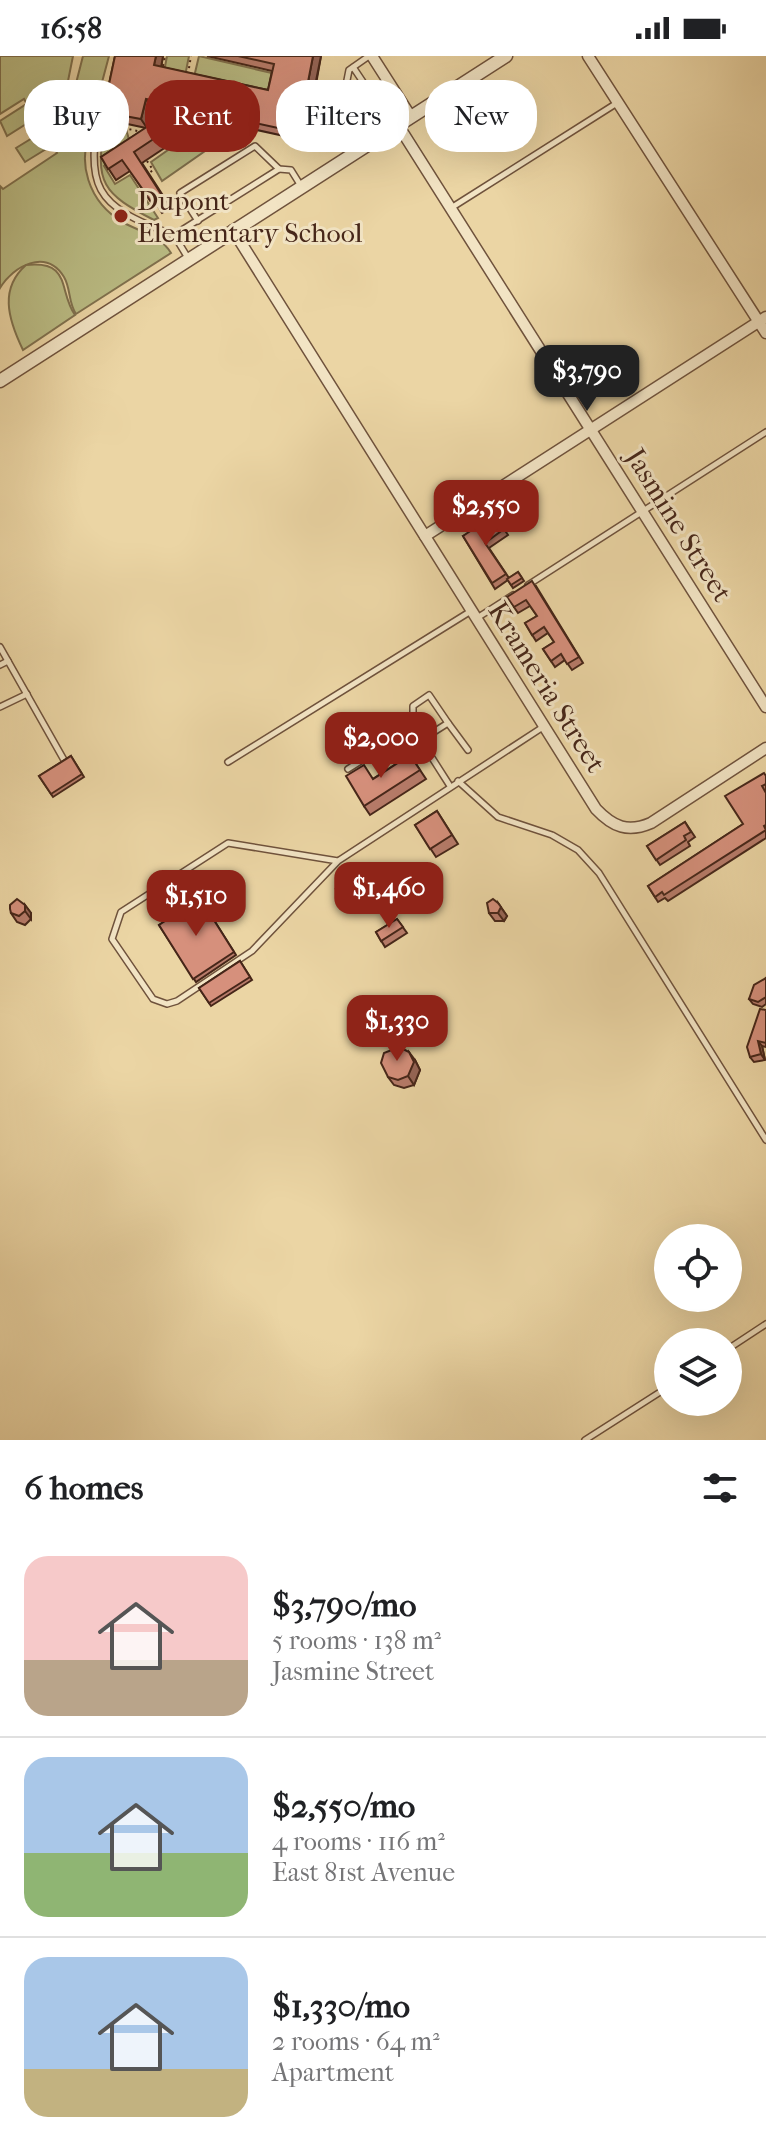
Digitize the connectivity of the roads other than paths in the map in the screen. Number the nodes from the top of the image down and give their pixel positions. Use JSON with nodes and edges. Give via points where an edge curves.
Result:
{"nodes":[{"id":1,"x":370,"y":56,"type":"edge"},
{"id":2,"x":506,"y":56,"type":"edge"},
{"id":3,"x":588,"y":56,"type":"edge"},
{"id":4,"x":353,"y":67,"type":"junction"},
{"id":5,"x":618,"y":102,"type":"junction"},
{"id":6,"x":411,"y":117,"type":"joint"},
{"id":7,"x":409,"y":142,"type":"edge"},
{"id":8,"x":92,"y":152,"type":"edge"},
{"id":9,"x":356,"y":152,"type":"edge"},
{"id":10,"x":279,"y":169,"type":"junction"},
{"id":11,"x":301,"y":187,"type":"junction"},
{"id":12,"x":451,"y":208,"type":"junction"},
{"id":13,"x":198,"y":221,"type":"junction"},
{"id":14,"x":233,"y":230,"type":"junction"},
{"id":15,"x":174,"y":235,"type":"junction"},
{"id":16,"x":188,"y":259,"type":"junction"},
{"id":17,"x":762,"y":319,"type":"edge"},
{"id":18,"x":766,"y":333,"type":"edge"},
{"id":19,"x":0,"y":381,"type":"edge"},
{"id":20,"x":591,"y":430,"type":"junction"},
{"id":21,"x":766,"y":432,"type":"edge"},
{"id":22,"x":643,"y":512,"type":"junction"},
{"id":23,"x":425,"y":536,"type":"junction"},
{"id":24,"x":527,"y":586,"type":"edge"},
{"id":25,"x":515,"y":594,"type":"edge"},
{"id":26,"x":474,"y":615,"type":"junction"},
{"id":27,"x":0,"y":647,"type":"edge"},
{"id":28,"x":8,"y":661,"type":"junction"},
{"id":29,"x":0,"y":665,"type":"edge"},
{"id":30,"x":27,"y":694,"type":"junction"},
{"id":31,"x":0,"y":707,"type":"edge"},
{"id":32,"x":766,"y":707,"type":"edge"},
{"id":33,"x":448,"y":723,"type":"junction"},
{"id":34,"x":544,"y":727,"type":"junction"},
{"id":35,"x":413,"y":728,"type":"junction"},
{"id":36,"x":421,"y":740,"type":"junction"},
{"id":37,"x":766,"y":748,"type":"edge"},
{"id":38,"x":468,"y":750,"type":"dead end"},
{"id":39,"x":64,"y":760,"type":"edge"},
{"id":40,"x":228,"y":762,"type":"dead end"},
{"id":41,"x":348,"y":769,"type":"dead end"},
{"id":42,"x":458,"y":781,"type":"junction"},
{"id":43,"x":450,"y":786,"type":"junction"},
{"id":44,"x":338,"y":861,"type":"junction"},
{"id":45,"x":766,"y":1140,"type":"edge"},
{"id":46,"x":766,"y":1324,"type":"edge"},
{"id":47,"x":742,"y":1340,"type":"edge"},
{"id":48,"x":654,"y":1396,"type":"edge"},
{"id":49,"x":585,"y":1440,"type":"edge"}],
"edges":[{"from":1,"to":4,"type":"lane"},
{"from":1,"to":6,"type":"street"},
{"from":2,"to":6,"type":"street"},
{"from":3,"to":5,"type":"street"},
{"from":4,"to":4,"type":"lane","via":[[339,121],[356,124],[381,109]]},
{"from":5,"to":12,"type":"lane"},
{"from":5,"to":17,"type":"street"},
{"from":7,"to":12,"type":"street","name":"Jasmine Street"},
{"from":8,"to":15,"type":"lane","via":[[95,181],[109,202],[141,223]]},
{"from":9,"to":11,"type":"street"},
{"from":10,"to":11,"type":"lane","via":[[291,170]]},
{"from":10,"to":13,"type":"lane"},
{"from":10,"to":13,"type":"lane","via":[[255,146],[180,193]]},
{"from":11,"to":14,"type":"street"},
{"from":12,"to":20,"type":"street","name":"Jasmine Street"},
{"from":13,"to":15,"type":"lane"},
{"from":14,"to":16,"type":"street"},
{"from":14,"to":23,"type":"street","name":"Krameria Street"},
{"from":15,"to":16,"type":"lane"},
{"from":16,"to":19,"type":"street"},
{"from":17,"to":18,"type":"street"},
{"from":17,"to":20,"type":"street"},
{"from":20,"to":22,"type":"street","name":"Jasmine Street"},
{"from":20,"to":23,"type":"street"},
{"from":21,"to":22,"type":"lane"},
{"from":22,"to":24,"type":"lane"},
{"from":22,"to":32,"type":"street","name":"Jasmine Street"},
{"from":23,"to":26,"type":"street","name":"Krameria Street"},
{"from":25,"to":26,"type":"lane"},
{"from":26,"to":34,"type":"street","name":"Krameria Street"},
{"from":26,"to":40,"type":"lane"},
{"from":27,"to":28,"type":"lane"},
{"from":28,"to":29,"type":"lane"},
{"from":28,"to":30,"type":"lane"},
{"from":30,"to":31,"type":"lane"},
{"from":30,"to":39,"type":"lane"},
{"from":33,"to":35,"type":"lane","via":[[429,695],[413,706]]},
{"from":33,"to":36,"type":"lane"},
{"from":33,"to":38,"type":"lane"},
{"from":34,"to":37,"type":"street","name":"Krameria Street","via":[[596,809],[613,824],[630,829],[651,823]]},
{"from":34,"to":42,"type":"lane"},
{"from":35,"to":36,"type":"lane"},
{"from":35,"to":41,"type":"lane"},
{"from":36,"to":43,"type":"lane"},
{"from":42,"to":43,"type":"lane"},
{"from":42,"to":45,"type":"lane","via":[[498,817],[552,835],[578,850],[599,873]]},
{"from":43,"to":44,"type":"lane"},
{"from":44,"to":44,"type":"lane","via":[[228,843],[121,912],[112,939],[153,999],[177,1001],[252,951]]},
{"from":46,"to":47,"type":"lane"},
{"from":48,"to":49,"type":"lane"}]}
